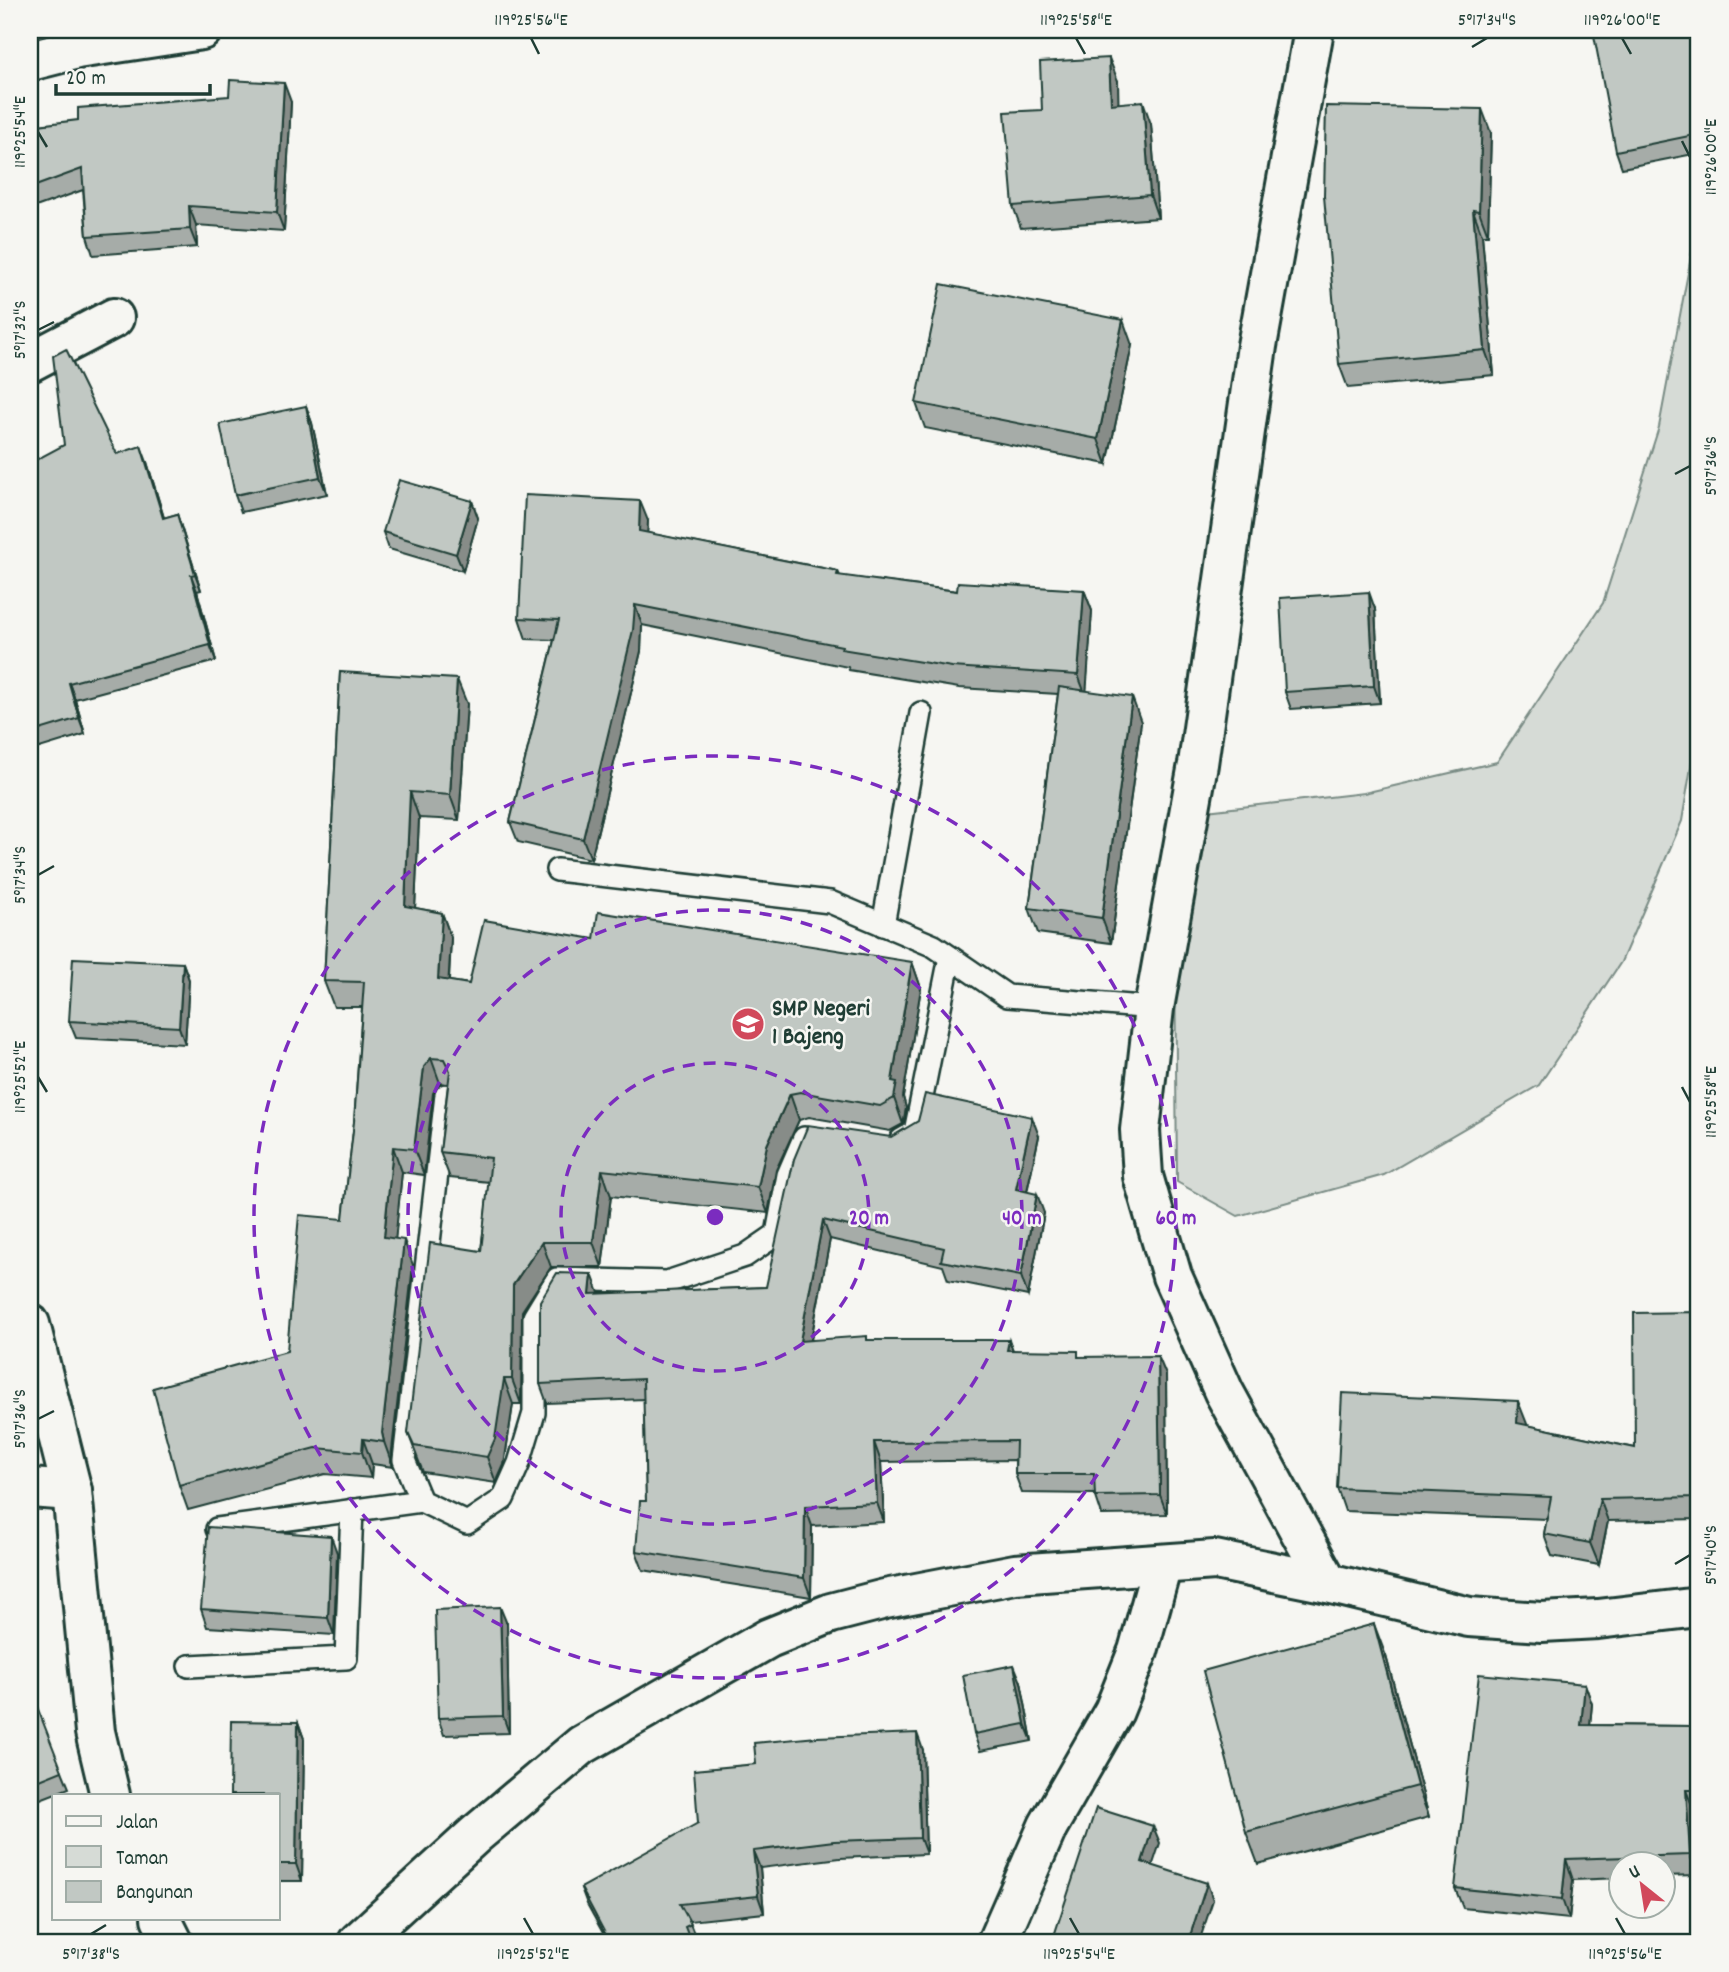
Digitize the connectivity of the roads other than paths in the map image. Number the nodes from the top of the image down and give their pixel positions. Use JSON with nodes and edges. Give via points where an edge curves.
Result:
{"nodes":[{"id":1,"x":202,"y":30,"type":"edge"},
{"id":2,"x":1314,"y":30,"type":"edge"},
{"id":3,"x":30,"y":61,"type":"edge"},
{"id":4,"x":114,"y":318,"type":"dead end"},
{"id":5,"x":30,"y":362,"type":"edge"},
{"id":6,"x":921,"y":713,"type":"dead end"},
{"id":7,"x":556,"y":870,"type":"dead end"},
{"id":8,"x":883,"y":925,"type":"junction"},
{"id":9,"x":950,"y":957,"type":"junction"},
{"id":10,"x":1154,"y":1007,"type":"junction"},
{"id":11,"x":446,"y":1095,"type":"edge"},
{"id":12,"x":819,"y":1132,"type":"edge"},
{"id":13,"x":880,"y":1143,"type":"edge"},
{"id":14,"x":30,"y":1324,"type":"edge"},
{"id":15,"x":30,"y":1488,"type":"edge"},
{"id":16,"x":72,"y":1491,"type":"junction"},
{"id":17,"x":421,"y":1501,"type":"junction"},
{"id":18,"x":352,"y":1510,"type":"junction"},
{"id":19,"x":217,"y":1529,"type":"edge"},
{"id":20,"x":1162,"y":1564,"type":"junction"},
{"id":21,"x":1328,"y":1583,"type":"junction"},
{"id":22,"x":1699,"y":1606,"type":"edge"},
{"id":23,"x":189,"y":1667,"type":"dead end"},
{"id":24,"x":110,"y":1794,"type":"edge"},
{"id":25,"x":162,"y":1920,"type":"edge"},
{"id":26,"x":173,"y":1942,"type":"edge"},
{"id":27,"x":358,"y":1942,"type":"edge"},
{"id":28,"x":997,"y":1942,"type":"edge"}],
"edges":[{"from":1,"to":3,"type":"street"},
{"from":2,"to":10,"type":"street","via":[[1257,346],[1198,764]]},
{"from":4,"to":5,"type":"street"},
{"from":6,"to":8,"type":"lane"},
{"from":7,"to":8,"type":"lane","via":[[831,902]]},
{"from":8,"to":9,"type":"lane"},
{"from":9,"to":10,"type":"lane","via":[[1007,996]]},
{"from":9,"to":13,"type":"lane","via":[[915,1132],[892,1145]]},
{"from":10,"to":21,"type":"street","via":[[1140,1130],[1143,1176],[1153,1216],[1172,1276],[1224,1392]]},
{"from":11,"to":17,"type":"lane","via":[[404,1460]]},
{"from":12,"to":17,"type":"lane","via":[[807,1130],[788,1175],[776,1234],[745,1256],[667,1282],[557,1279],[534,1317],[534,1413],[503,1499],[467,1523]]},
{"from":14,"to":16,"type":"street"},
{"from":15,"to":16,"type":"street"},
{"from":16,"to":24,"type":"street","via":[[95,1732]]},
{"from":17,"to":18,"type":"lane"},
{"from":18,"to":19,"type":"lane"},
{"from":18,"to":23,"type":"lane","via":[[346,1658]]},
{"from":20,"to":21,"type":"street","via":[[1215,1560]]},
{"from":20,"to":27,"type":"street","via":[[1015,1574],[872,1602],[769,1638],[582,1745]]},
{"from":20,"to":28,"type":"street","via":[[1138,1651],[1114,1711],[1048,1826]]},
{"from":21,"to":22,"type":"street","via":[[1469,1616],[1530,1621],[1598,1619]]},
{"from":25,"to":26,"type":"street"}]}
